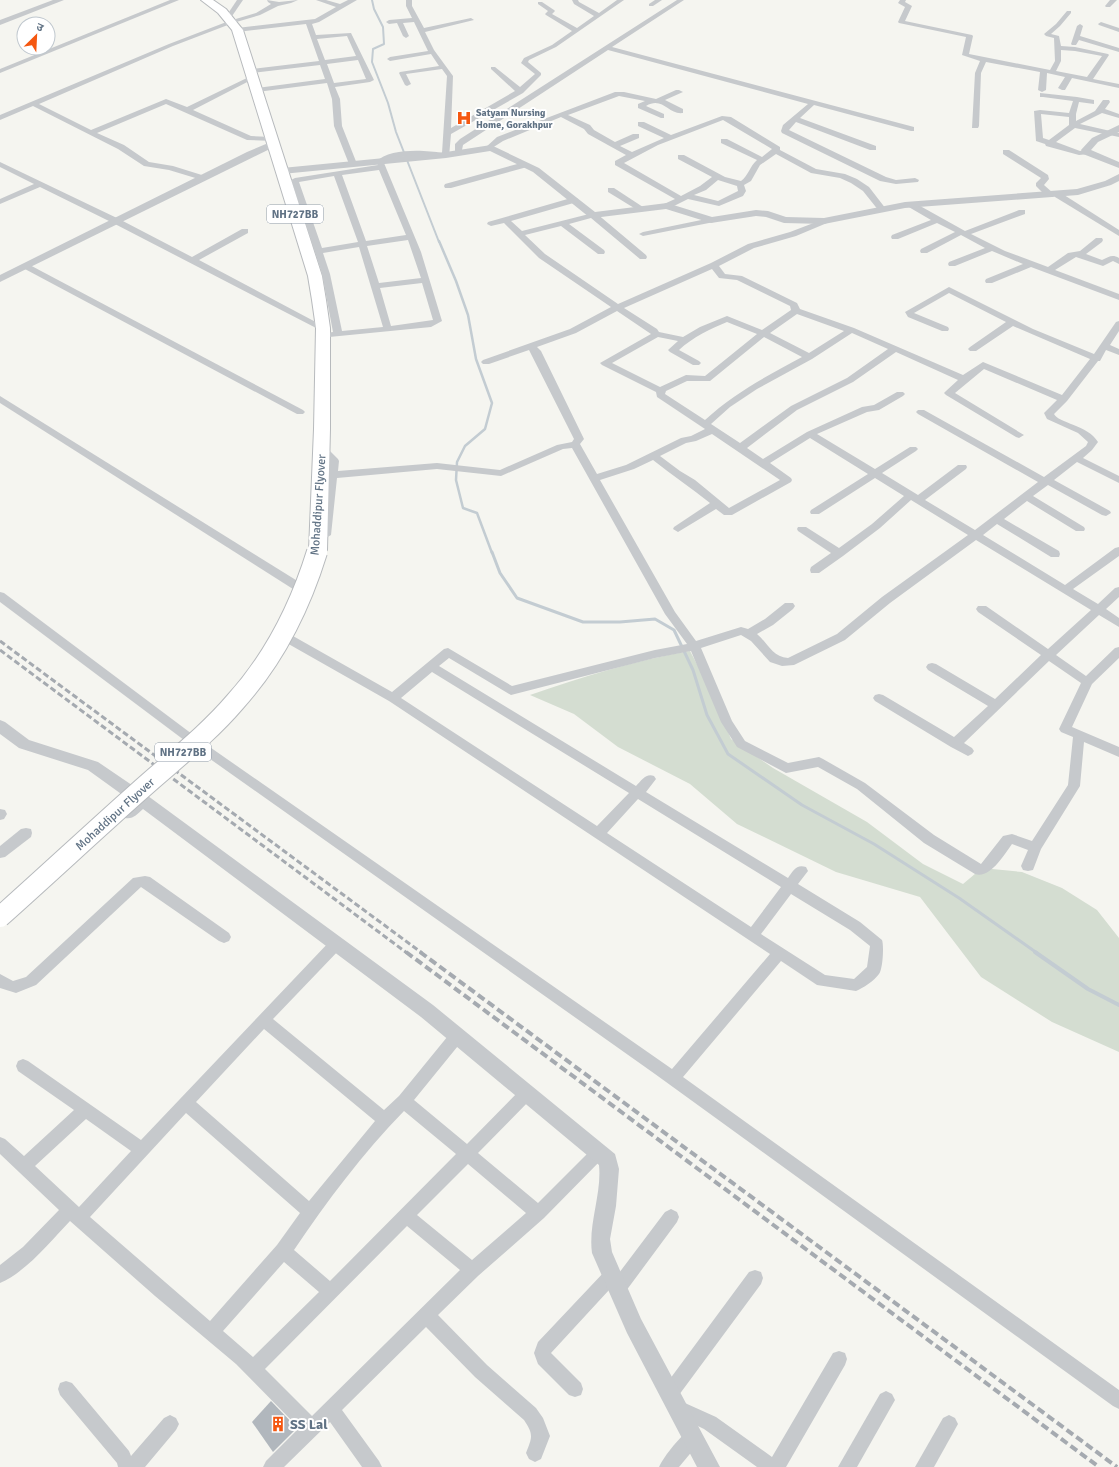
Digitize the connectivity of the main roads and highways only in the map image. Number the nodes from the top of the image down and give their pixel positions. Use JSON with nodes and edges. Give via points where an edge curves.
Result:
{"nodes":[{"id":1,"x":206,"y":0,"type":"edge"},
{"id":2,"x":0,"y":917,"type":"edge"}],
"edges":[{"from":1,"to":2,"type":"highway","name":"Mohaddipur Flyover","number":"NH727BB","bridge":true,"via":[[222,11],[232,23],[254,79],[282,171],[300,214],[314,276],[322,332],[318,550],[291,622],[274,651],[239,698]]}]}
